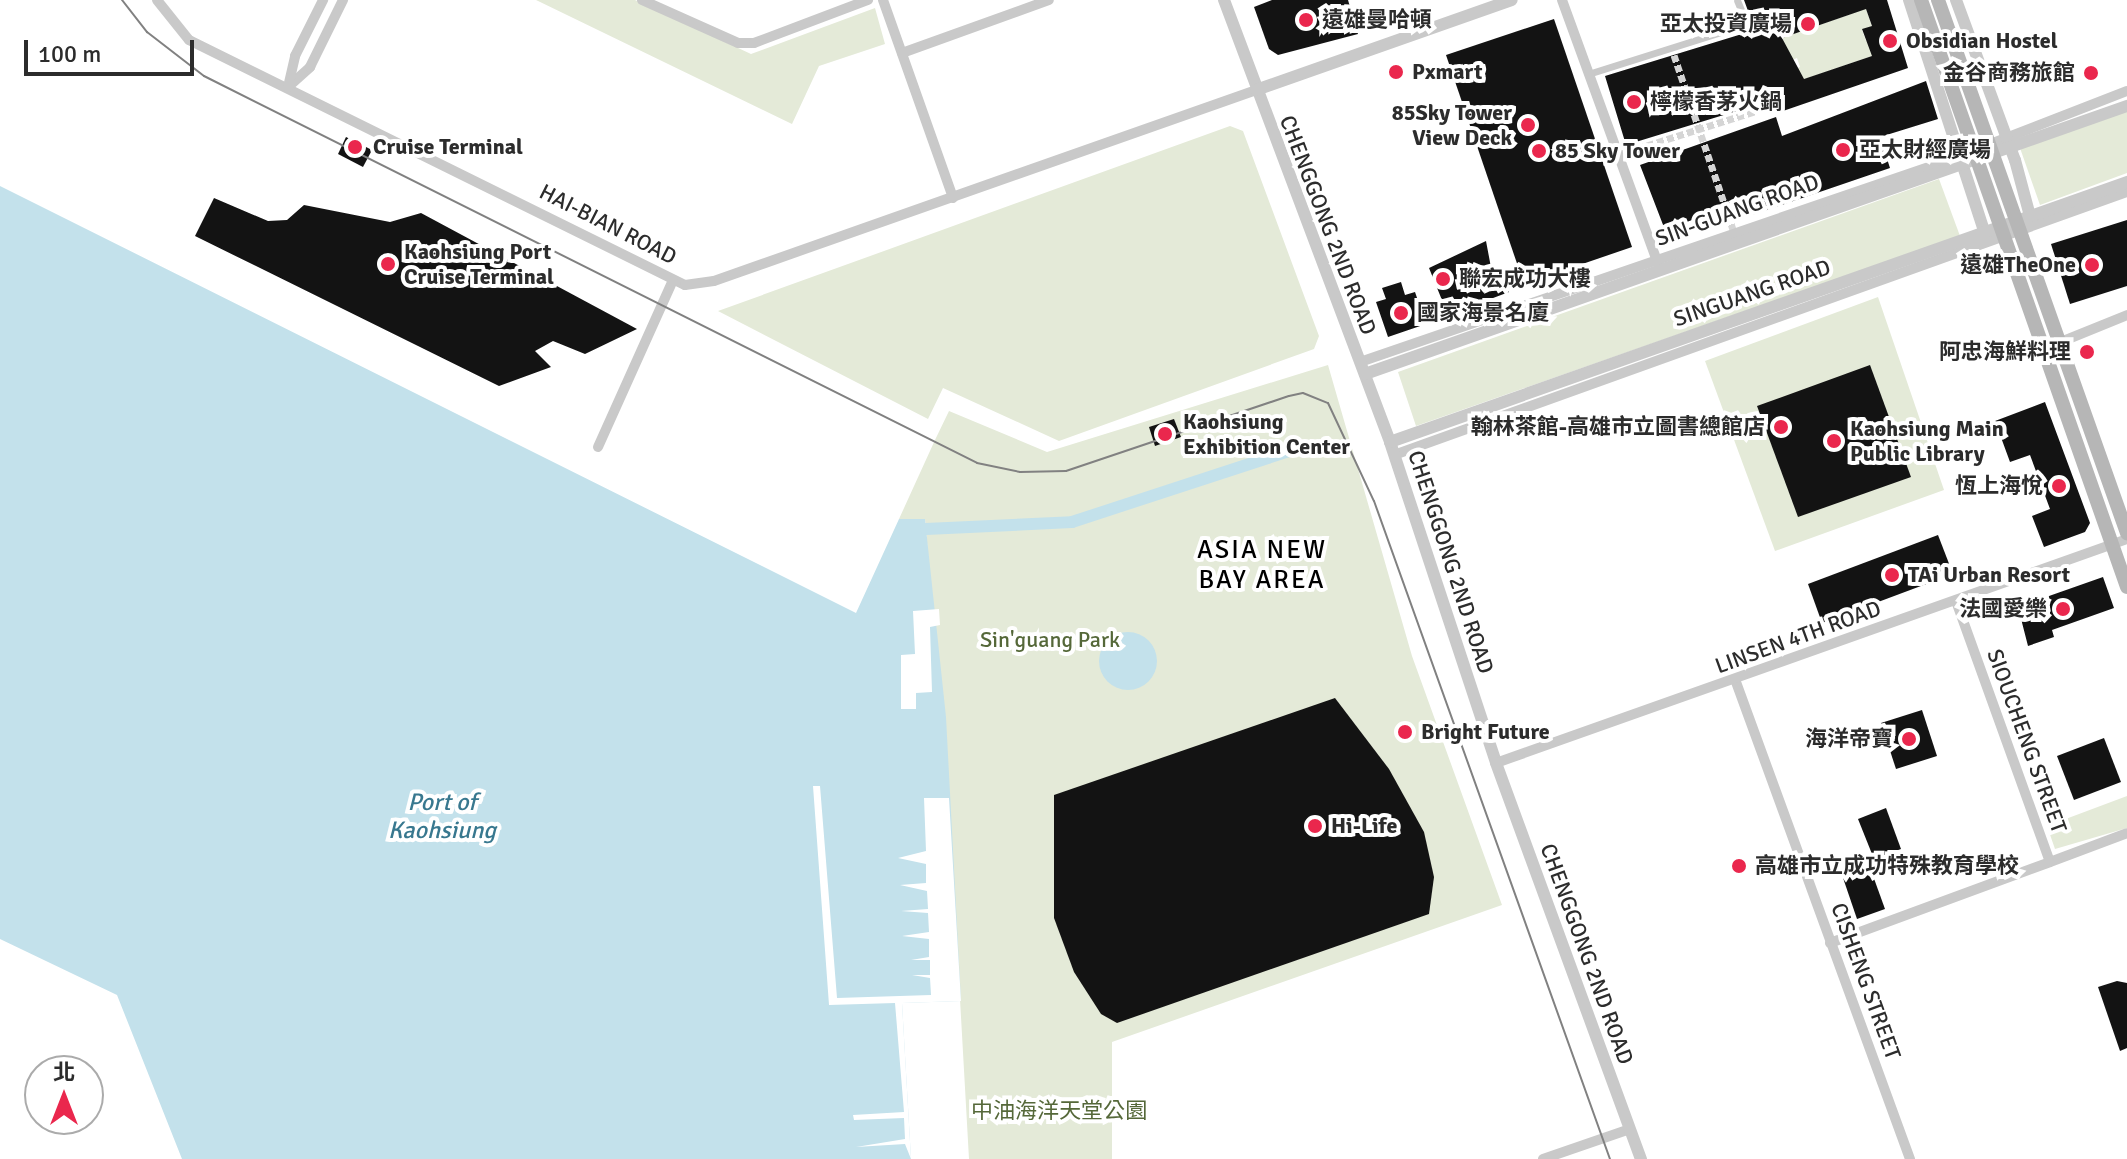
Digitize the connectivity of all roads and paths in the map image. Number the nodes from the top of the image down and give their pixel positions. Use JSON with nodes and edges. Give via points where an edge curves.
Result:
{"nodes":[{"id":1,"x":157,"y":0,"type":"edge"},
{"id":2,"x":323,"y":0,"type":"edge"},
{"id":3,"x":343,"y":0,"type":"edge"},
{"id":4,"x":642,"y":0,"type":"edge"},
{"id":5,"x":868,"y":0,"type":"edge"},
{"id":6,"x":883,"y":0,"type":"edge"},
{"id":7,"x":1049,"y":0,"type":"edge"},
{"id":8,"x":1224,"y":0,"type":"edge"},
{"id":9,"x":1512,"y":0,"type":"edge"},
{"id":10,"x":1562,"y":0,"type":"edge"},
{"id":11,"x":1909,"y":0,"type":"edge"},
{"id":12,"x":1921,"y":0,"type":"edge"},
{"id":13,"x":1938,"y":0,"type":"edge"},
{"id":14,"x":1956,"y":0,"type":"edge"},
{"id":15,"x":1737,"y":1,"type":"edge"},
{"id":16,"x":902,"y":53,"type":"junction"},
{"id":17,"x":1588,"y":74,"type":"junction"},
{"id":18,"x":288,"y":87,"type":"junction"},
{"id":19,"x":1256,"y":90,"type":"junction"},
{"id":20,"x":2127,"y":91,"type":"edge"},
{"id":21,"x":2127,"y":106,"type":"edge"},
{"id":22,"x":2006,"y":135,"type":"junction"},
{"id":23,"x":2011,"y":150,"type":"junction"},
{"id":24,"x":1976,"y":155,"type":"junction"},
{"id":25,"x":2127,"y":182,"type":"edge"},
{"id":26,"x":2127,"y":192,"type":"edge"},
{"id":27,"x":953,"y":198,"type":"junction"},
{"id":28,"x":2030,"y":216,"type":"junction"},
{"id":29,"x":2017,"y":226,"type":"junction"},
{"id":30,"x":1994,"y":233,"type":"junction"},
{"id":31,"x":1659,"y":266,"type":"junction"},
{"id":32,"x":673,"y":280,"type":"junction"},
{"id":33,"x":2127,"y":315,"type":"edge"},
{"id":34,"x":2059,"y":343,"type":"junction"},
{"id":35,"x":2041,"y":350,"type":"junction"},
{"id":36,"x":1362,"y":368,"type":"junction"},
{"id":37,"x":598,"y":447,"type":"dead end"},
{"id":38,"x":1392,"y":448,"type":"junction"},
{"id":39,"x":2127,"y":536,"type":"edge"},
{"id":40,"x":2112,"y":544,"type":"junction"},
{"id":41,"x":2127,"y":587,"type":"edge"},
{"id":42,"x":1956,"y":601,"type":"junction"},
{"id":43,"x":1736,"y":682,"type":"junction"},
{"id":44,"x":1496,"y":763,"type":"junction"},
{"id":45,"x":2127,"y":833,"type":"edge"},
{"id":46,"x":2050,"y":862,"type":"junction"},
{"id":47,"x":1830,"y":943,"type":"junction"},
{"id":48,"x":1630,"y":1129,"type":"junction"},
{"id":49,"x":1543,"y":1159,"type":"edge"},
{"id":50,"x":1641,"y":1159,"type":"edge"},
{"id":51,"x":1910,"y":1159,"type":"edge"}],
"edges":[{"from":1,"to":18,"type":"street","name":"HAI-BIAN ROAD","via":[[189,40]]},
{"from":2,"to":18,"type":"street","via":[[295,56]]},
{"from":3,"to":18,"type":"street","via":[[310,67]]},
{"from":4,"to":5,"type":"street","via":[[738,43],[754,43]]},
{"from":6,"to":16,"type":"street"},
{"from":7,"to":16,"type":"street"},
{"from":8,"to":19,"type":"street","name":"CHENGGONG 2ND ROAD"},
{"from":9,"to":19,"type":"street"},
{"from":10,"to":17,"type":"street"},
{"from":11,"to":24,"type":"street"},
{"from":12,"to":24,"type":"main road"},
{"from":13,"to":24,"type":"main road"},
{"from":14,"to":22,"type":"street"},
{"from":15,"to":17,"type":"street","via":[[1747,24]]},
{"from":16,"to":27,"type":"street"},
{"from":17,"to":31,"type":"street"},
{"from":18,"to":32,"type":"street","name":"HAI-BIAN ROAD"},
{"from":19,"to":27,"type":"street","name":"HAI-BIAN ROAD"},
{"from":19,"to":36,"type":"street","name":"CHENGGONG 2ND ROAD"},
{"from":20,"to":22,"type":"street","name":"SIN-GUANG ROAD"},
{"from":21,"to":23,"type":"street"},
{"from":22,"to":23,"type":"street"},
{"from":22,"to":24,"type":"street","name":"SIN-GUANG ROAD"},
{"from":23,"to":24,"type":"street"},
{"from":23,"to":28,"type":"street"},
{"from":24,"to":29,"type":"main road"},
{"from":24,"to":30,"type":"main road"},
{"from":24,"to":31,"type":"street","name":"SIN-GUANG ROAD"},
{"from":25,"to":28,"type":"street"},
{"from":26,"to":29,"type":"street","name":"SINGUANG ROAD"},
{"from":27,"to":32,"type":"street","name":"HAI-BIAN ROAD","via":[[714,281]]},
{"from":28,"to":29,"type":"street"},
{"from":29,"to":30,"type":"street","name":"SINGUANG ROAD"},
{"from":29,"to":34,"type":"main road"},
{"from":30,"to":35,"type":"main road"},
{"from":30,"to":38,"type":"street","name":"SINGUANG ROAD"},
{"from":31,"to":36,"type":"street","name":"SIN-GUANG ROAD"},
{"from":32,"to":37,"type":"street"},
{"from":33,"to":34,"type":"street"},
{"from":34,"to":35,"type":"street"},
{"from":34,"to":39,"type":"main road"},
{"from":35,"to":40,"type":"main road"},
{"from":36,"to":38,"type":"street","name":"CHENGGONG 2ND ROAD"},
{"from":38,"to":44,"type":"street","name":"CHENGGONG 2ND ROAD"},
{"from":39,"to":40,"type":"street","name":"LINSEN 4TH ROAD"},
{"from":40,"to":41,"type":"main road"},
{"from":40,"to":42,"type":"street","name":"LINSEN 4TH ROAD"},
{"from":42,"to":43,"type":"street","name":"LINSEN 4TH ROAD"},
{"from":42,"to":46,"type":"street","name":"SIOUCHENG STREET"},
{"from":43,"to":44,"type":"street","name":"LINSEN 4TH ROAD"},
{"from":43,"to":47,"type":"street","name":"CISHENG STREET"},
{"from":44,"to":48,"type":"street","name":"CHENGGONG 2ND ROAD"},
{"from":45,"to":46,"type":"street","name":"SIOUCHENG STREET"},
{"from":46,"to":47,"type":"street"},
{"from":47,"to":51,"type":"street","name":"CISHENG STREET"},
{"from":48,"to":49,"type":"street"},
{"from":48,"to":50,"type":"street","name":"CHENGGONG 2ND ROAD"}]}
